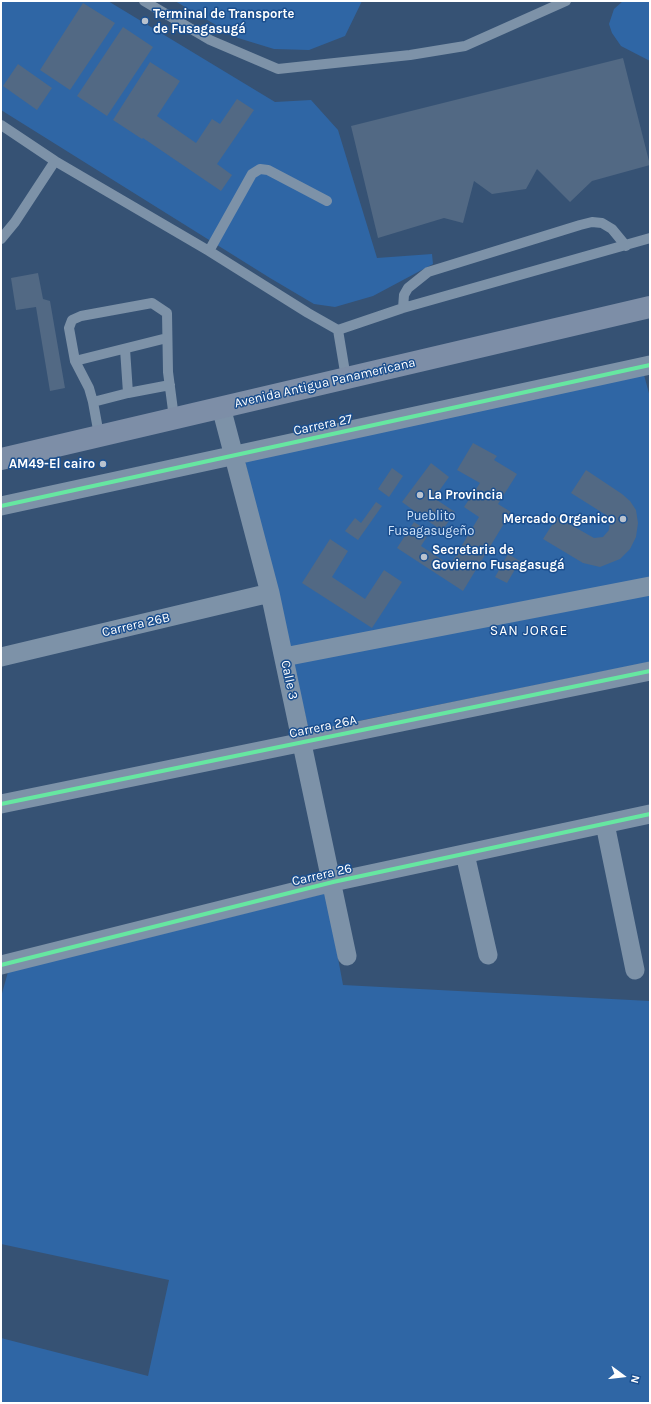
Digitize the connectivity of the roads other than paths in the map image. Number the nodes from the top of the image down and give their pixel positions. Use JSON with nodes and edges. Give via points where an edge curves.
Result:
{"nodes":[{"id":1,"x":144,"y":1,"type":"edge"},
{"id":2,"x":566,"y":1,"type":"edge"},
{"id":3,"x":1,"y":125,"type":"edge"},
{"id":4,"x":55,"y":161,"type":"junction"},
{"id":5,"x":327,"y":201,"type":"dead end"},
{"id":6,"x":650,"y":238,"type":"edge"},
{"id":7,"x":1,"y":239,"type":"edge"},
{"id":8,"x":626,"y":246,"type":"junction"},
{"id":9,"x":210,"y":251,"type":"junction"},
{"id":10,"x":650,"y":307,"type":"edge"},
{"id":11,"x":403,"y":308,"type":"junction"},
{"id":12,"x":338,"y":330,"type":"junction"},
{"id":13,"x":167,"y":338,"type":"junction"},
{"id":14,"x":125,"y":349,"type":"junction"},
{"id":15,"x":75,"y":361,"type":"junction"},
{"id":16,"x":650,"y":365,"type":"edge"},
{"id":17,"x":346,"y":378,"type":"junction"},
{"id":18,"x":170,"y":385,"type":"junction"},
{"id":19,"x":128,"y":393,"type":"junction"},
{"id":20,"x":93,"y":402,"type":"junction"},
{"id":21,"x":221,"y":407,"type":"junction"},
{"id":22,"x":174,"y":418,"type":"junction"},
{"id":23,"x":99,"y":435,"type":"junction"},
{"id":24,"x":234,"y":455,"type":"junction"},
{"id":25,"x":1,"y":458,"type":"edge"},
{"id":26,"x":1,"y":506,"type":"edge"},
{"id":27,"x":650,"y":586,"type":"edge"},
{"id":28,"x":270,"y":593,"type":"junction"},
{"id":29,"x":1,"y":657,"type":"edge"},
{"id":30,"x":284,"y":657,"type":"junction"},
{"id":31,"x":650,"y":671,"type":"edge"},
{"id":32,"x":302,"y":742,"type":"junction"},
{"id":33,"x":1,"y":804,"type":"edge"},
{"id":34,"x":650,"y":814,"type":"edge"},
{"id":35,"x":605,"y":824,"type":"junction"},
{"id":36,"x":465,"y":854,"type":"junction"},
{"id":37,"x":333,"y":882,"type":"junction"},
{"id":38,"x":488,"y":955,"type":"dead end"},
{"id":39,"x":347,"y":956,"type":"dead end"},
{"id":40,"x":1,"y":965,"type":"edge"},
{"id":41,"x":635,"y":970,"type":"dead end"}],
"edges":[{"from":1,"to":2,"type":"lane","via":[[210,40],[278,69],[410,55],[464,46]]},
{"from":3,"to":4,"type":"lane"},
{"from":4,"to":7,"type":"lane"},
{"from":4,"to":9,"type":"lane"},
{"from":5,"to":9,"type":"lane","via":[[268,170],[260,169],[252,174]]},
{"from":6,"to":8,"type":"lane"},
{"from":8,"to":11,"type":"lane"},
{"from":8,"to":11,"type":"lane","via":[[612,229],[602,223],[580,225],[428,272],[406,292]]},
{"from":9,"to":12,"type":"lane"},
{"from":10,"to":17,"type":"main road","name":"Avenida Antigua Panamericana"},
{"from":11,"to":12,"type":"lane"},
{"from":12,"to":17,"type":"lane"},
{"from":13,"to":14,"type":"lane"},
{"from":13,"to":15,"type":"lane","via":[[167,313],[152,303],[81,316],[72,320],[68,328]]},
{"from":13,"to":18,"type":"lane"},
{"from":14,"to":15,"type":"lane"},
{"from":14,"to":19,"type":"lane"},
{"from":15,"to":20,"type":"lane"},
{"from":16,"to":24,"type":"street","name":"Carrera 27"},
{"from":17,"to":21,"type":"main road","name":"Avenida Antigua Panamericana"},
{"from":18,"to":19,"type":"lane"},
{"from":18,"to":22,"type":"lane"},
{"from":19,"to":20,"type":"lane"},
{"from":20,"to":23,"type":"lane"},
{"from":21,"to":22,"type":"main road","name":"Avenida Antigua Panamericana"},
{"from":21,"to":24,"type":"street","name":"Calle 3"},
{"from":22,"to":23,"type":"main road","name":"Avenida Antigua Panamericana"},
{"from":23,"to":25,"type":"main road","name":"Avenida Antigua Panamericana"},
{"from":24,"to":26,"type":"street","name":"Carrera 27"},
{"from":24,"to":28,"type":"street","name":"Calle 3"},
{"from":27,"to":30,"type":"street"},
{"from":28,"to":29,"type":"street","name":"Carrera 26B"},
{"from":28,"to":30,"type":"street","name":"Calle 3"},
{"from":30,"to":32,"type":"street","name":"Calle 3"},
{"from":31,"to":32,"type":"street","name":"Carrera 26A"},
{"from":32,"to":33,"type":"street","name":"Carrera 26A"},
{"from":32,"to":37,"type":"street","name":"Calle 3"},
{"from":34,"to":35,"type":"street","name":"Carrera 26"},
{"from":35,"to":36,"type":"street","name":"Carrera 26"},
{"from":35,"to":41,"type":"street"},
{"from":36,"to":37,"type":"street","name":"Carrera 26"},
{"from":36,"to":38,"type":"street"},
{"from":37,"to":39,"type":"street","name":"Calle 3"},
{"from":37,"to":40,"type":"street","name":"Carrera 26"}]}
